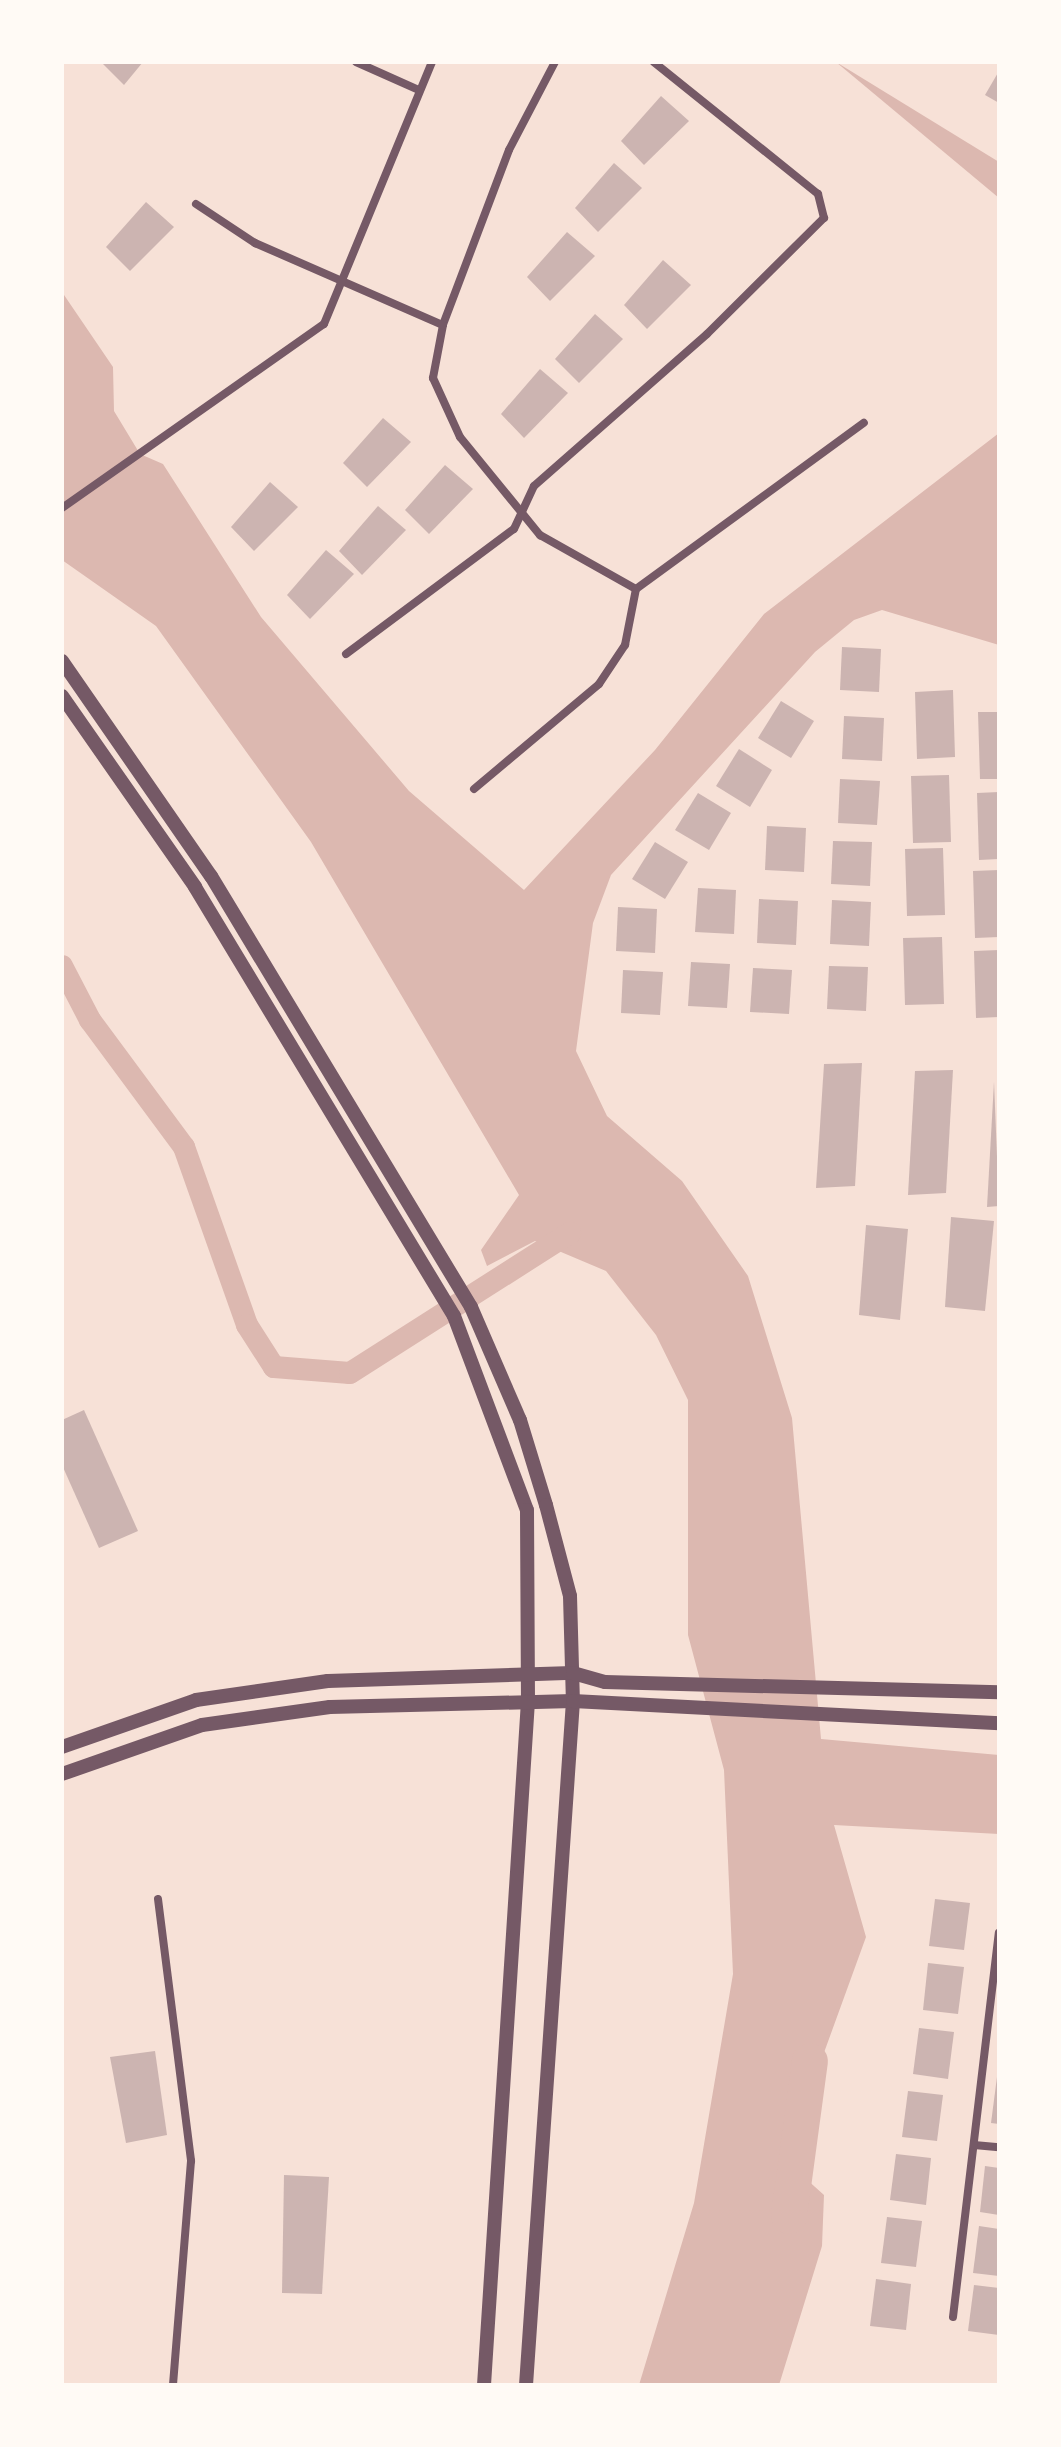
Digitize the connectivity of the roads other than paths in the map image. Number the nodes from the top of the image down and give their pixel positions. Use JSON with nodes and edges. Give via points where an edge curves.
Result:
{"nodes":[{"id":1,"x":356,"y":62,"type":"edge"},
{"id":2,"x":432,"y":62,"type":"edge"},
{"id":3,"x":555,"y":62,"type":"edge"},
{"id":4,"x":654,"y":62,"type":"edge"},
{"id":5,"x":419,"y":90,"type":"junction"},
{"id":6,"x":196,"y":204,"type":"dead end"},
{"id":7,"x":345,"y":282,"type":"junction"},
{"id":8,"x":443,"y":325,"type":"junction"},
{"id":9,"x":864,"y":423,"type":"dead end"},
{"id":10,"x":62,"y":508,"type":"edge"},
{"id":11,"x":521,"y":513,"type":"junction"},
{"id":12,"x":636,"y":589,"type":"junction"},
{"id":13,"x":346,"y":654,"type":"dead end"},
{"id":14,"x":62,"y":661,"type":"edge"},
{"id":15,"x":62,"y":696,"type":"edge"},
{"id":16,"x":474,"y":789,"type":"dead end"},
{"id":17,"x":573,"y":1673,"type":"junction"},
{"id":18,"x":526,"y":1675,"type":"junction"},
{"id":19,"x":999,"y":1692,"type":"edge"},
{"id":20,"x":528,"y":1701,"type":"junction"},
{"id":21,"x":573,"y":1701,"type":"junction"},
{"id":22,"x":999,"y":1723,"type":"edge"},
{"id":23,"x":62,"y":1747,"type":"edge"},
{"id":24,"x":62,"y":1774,"type":"edge"},
{"id":25,"x":158,"y":1899,"type":"dead end"},
{"id":26,"x":999,"y":1933,"type":"edge"},
{"id":27,"x":974,"y":2145,"type":"junction"},
{"id":28,"x":999,"y":2147,"type":"edge"},
{"id":29,"x":953,"y":2317,"type":"dead end"},
{"id":30,"x":173,"y":2385,"type":"edge"},
{"id":31,"x":484,"y":2385,"type":"edge"},
{"id":32,"x":526,"y":2385,"type":"edge"}],
"edges":[{"from":1,"to":5,"type":"street"},
{"from":2,"to":5,"type":"street"},
{"from":3,"to":8,"type":"street","via":[[509,150]]},
{"from":4,"to":11,"type":"street","via":[[818,194],[824,218],[707,334],[578,443],[534,486]]},
{"from":5,"to":7,"type":"street"},
{"from":6,"to":7,"type":"street","via":[[255,243]]},
{"from":7,"to":8,"type":"street"},
{"from":7,"to":10,"type":"street","via":[[324,324],[306,341]]},
{"from":8,"to":11,"type":"street","via":[[433,378],[441,405]]},
{"from":9,"to":12,"type":"street"},
{"from":11,"to":12,"type":"street","via":[[569,557]]},
{"from":11,"to":13,"type":"street","via":[[514,529]]},
{"from":12,"to":16,"type":"street","via":[[625,645],[599,684]]},
{"from":14,"to":17,"type":"street","via":[[211,876],[473,1311],[546,1505],[570,1596]]},
{"from":15,"to":18,"type":"street","via":[[195,887],[457,1324],[527,1510],[533,1590]]},
{"from":17,"to":18,"type":"street"},
{"from":17,"to":19,"type":"street","via":[[605,1682]]},
{"from":17,"to":21,"type":"street"},
{"from":18,"to":20,"type":"street"},
{"from":18,"to":23,"type":"street","via":[[328,1681],[196,1700]]},
{"from":20,"to":21,"type":"street"},
{"from":20,"to":24,"type":"street","via":[[330,1707],[202,1725]]},
{"from":20,"to":31,"type":"street"},
{"from":21,"to":22,"type":"street","via":[[697,1712]]},
{"from":21,"to":32,"type":"street"},
{"from":25,"to":30,"type":"street","via":[[191,2161]]},
{"from":26,"to":27,"type":"street"},
{"from":27,"to":28,"type":"street"},
{"from":27,"to":29,"type":"street"}]}
